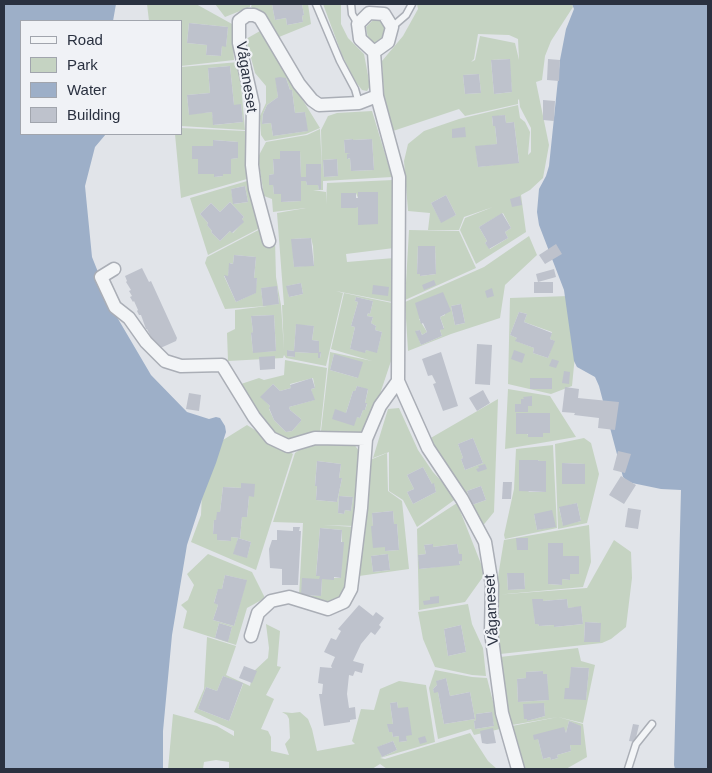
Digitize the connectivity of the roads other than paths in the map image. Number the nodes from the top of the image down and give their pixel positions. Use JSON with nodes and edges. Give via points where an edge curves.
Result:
{"nodes":[{"id":1,"x":316,"y":4,"type":"edge"},
{"id":2,"x":350,"y":4,"type":"edge"},
{"id":3,"x":412,"y":4,"type":"edge"},
{"id":4,"x":358,"y":24,"type":"junction"},
{"id":5,"x":392,"y":27,"type":"junction"},
{"id":6,"x":374,"y":52,"type":"junction"},
{"id":7,"x":377,"y":96,"type":"junction"},
{"id":8,"x":359,"y":104,"type":"junction"},
{"id":9,"x":269,"y":241,"type":"dead end"},
{"id":10,"x":114,"y":269,"type":"dead end"},
{"id":11,"x":398,"y":381,"type":"junction"},
{"id":12,"x":366,"y":439,"type":"junction"},
{"id":13,"x":251,"y":636,"type":"dead end"},
{"id":14,"x":652,"y":724,"type":"dead end"},
{"id":15,"x":518,"y":769,"type":"edge"},
{"id":16,"x":628,"y":769,"type":"edge"}],
"edges":[{"from":1,"to":8,"type":"lane"},
{"from":2,"to":4,"type":"lane"},
{"from":3,"to":5,"type":"lane","via":[[406,16]]},
{"from":4,"to":5,"type":"street","via":[[369,13],[384,14]]},
{"from":4,"to":6,"type":"street","via":[[360,39]]},
{"from":5,"to":6,"type":"street","via":[[388,42]]},
{"from":6,"to":7,"type":"street","name":"Våganeset"},
{"from":7,"to":8,"type":"street","name":"Våganeset"},
{"from":7,"to":11,"type":"street","name":"Våganeset","via":[[399,177]]},
{"from":8,"to":9,"type":"street","name":"Våganeset","via":[[319,105],[299,84],[260,18],[247,15],[239,21],[239,42],[253,105],[255,189]]},
{"from":10,"to":12,"type":"street","via":[[101,277],[115,307],[129,318],[146,342],[165,361],[180,366],[222,365],[271,438],[288,446],[315,438]]},
{"from":11,"to":12,"type":"street","via":[[380,406]]},
{"from":11,"to":15,"type":"street","name":"Våganeset","via":[[428,448],[486,542],[492,585],[491,632],[502,713]]},
{"from":12,"to":13,"type":"street","via":[[351,589],[344,602],[328,609],[289,597],[271,601],[258,613]]},
{"from":14,"to":16,"type":"lane","via":[[636,744]]}]}
